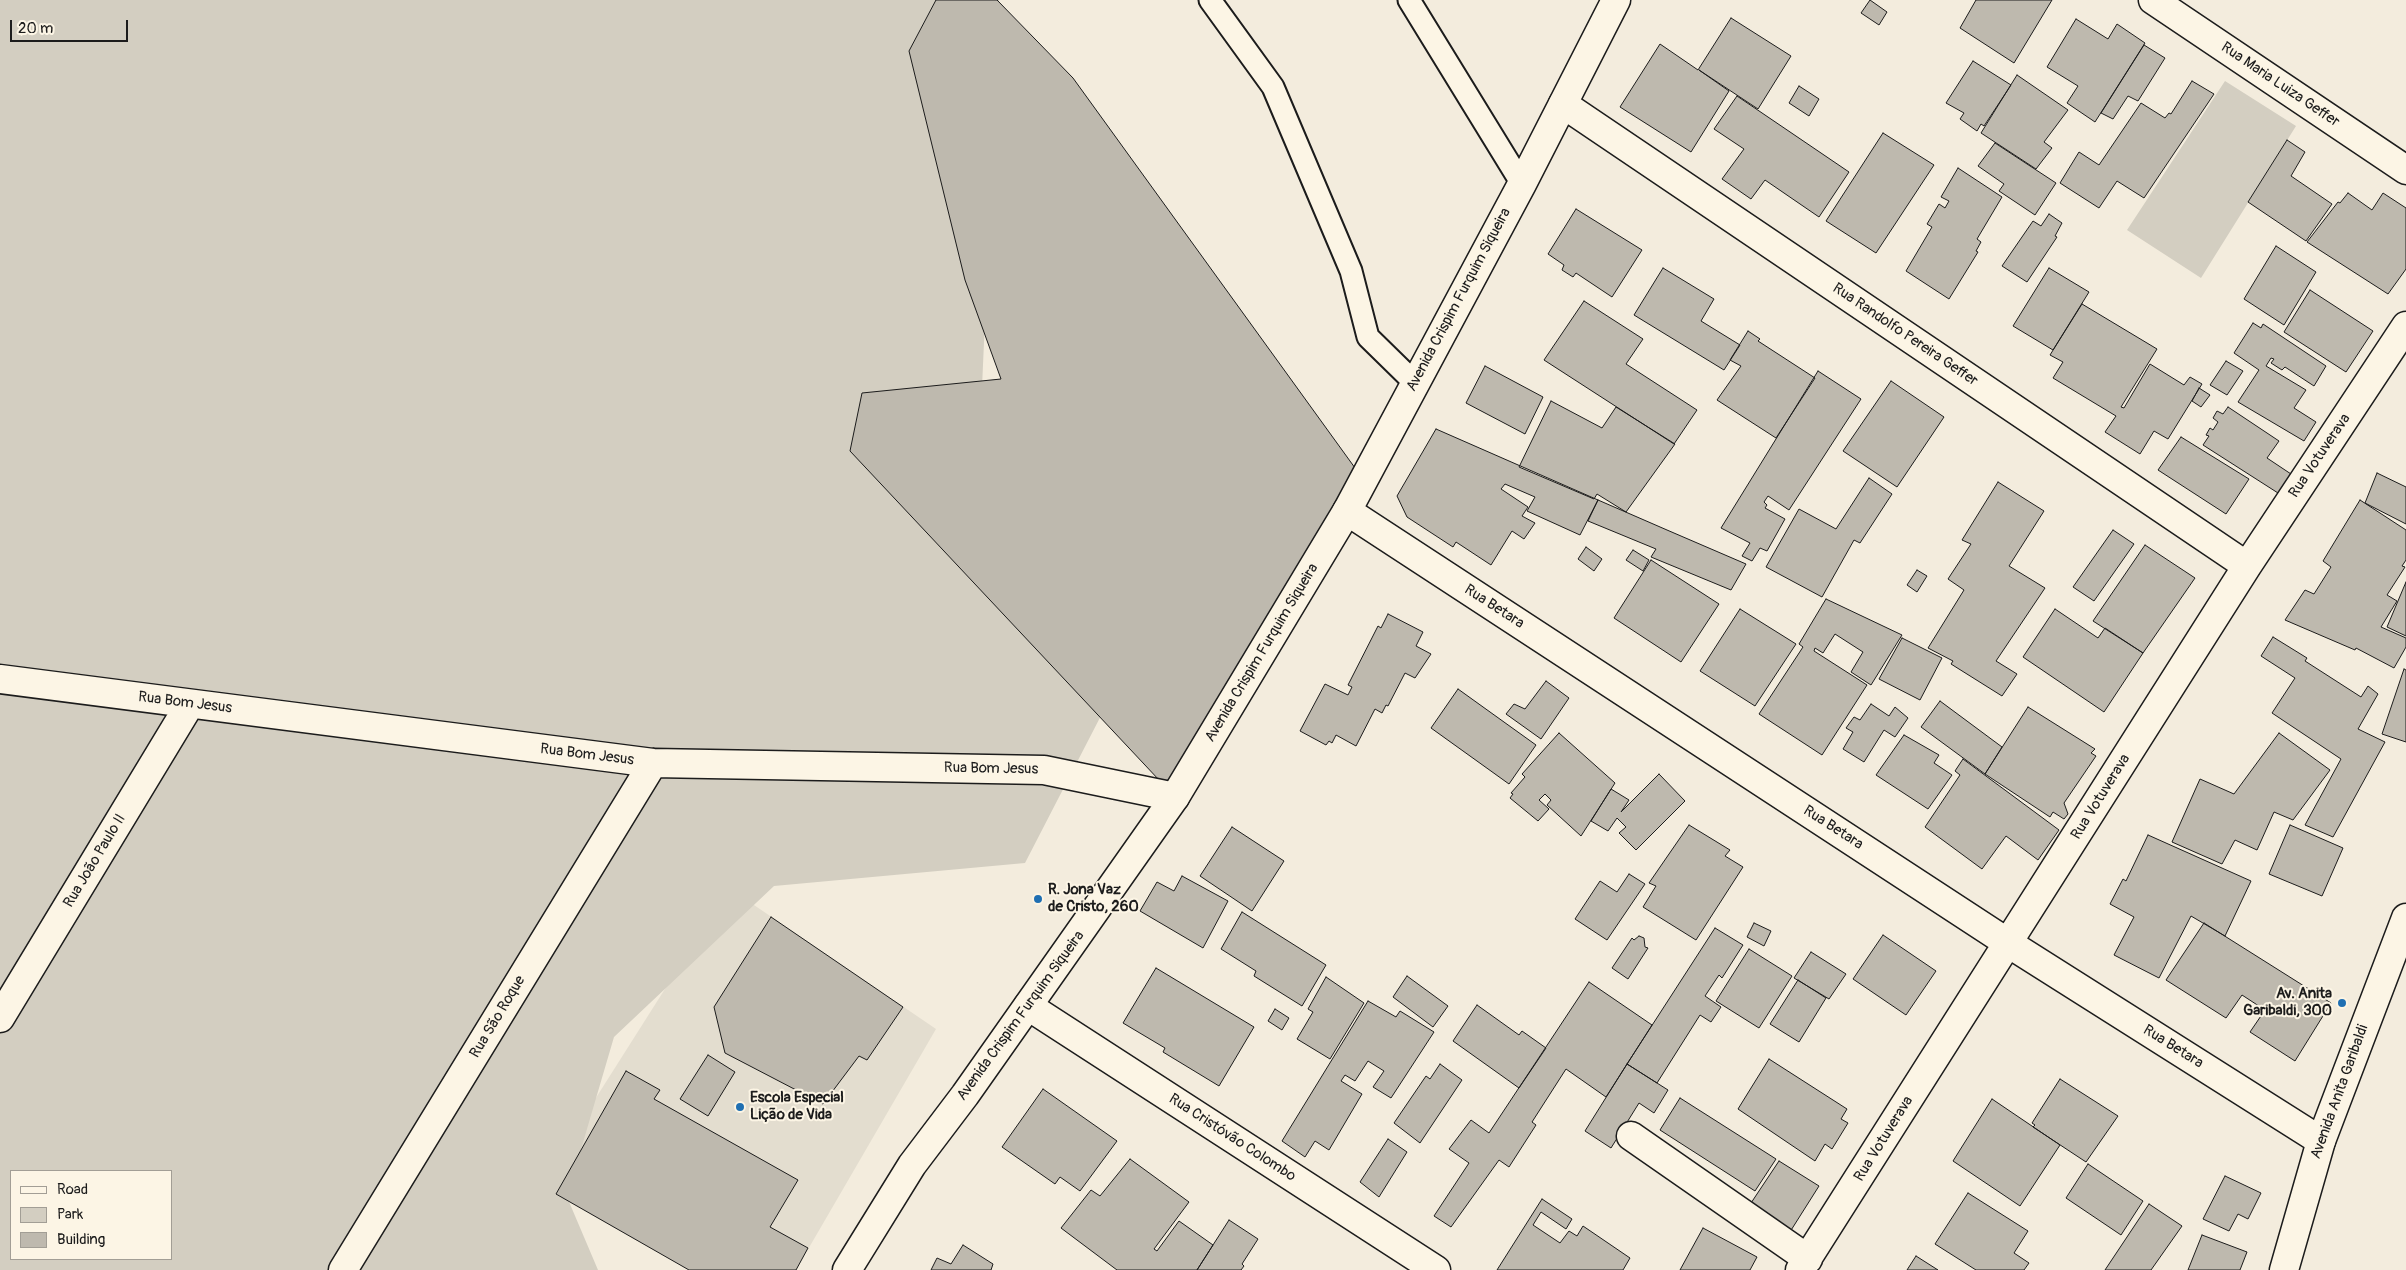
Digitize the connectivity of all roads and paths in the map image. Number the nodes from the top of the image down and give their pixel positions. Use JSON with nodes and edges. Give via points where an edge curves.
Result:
{"nodes":[{"id":1,"x":1210,"y":0,"type":"edge"},
{"id":2,"x":1409,"y":0,"type":"edge"},
{"id":3,"x":1616,"y":0,"type":"edge"},
{"id":4,"x":2153,"y":0,"type":"edge"},
{"id":5,"x":1563,"y":104,"type":"junction"},
{"id":6,"x":2406,"y":170,"type":"edge"},
{"id":7,"x":1522,"y":184,"type":"junction"},
{"id":8,"x":2406,"y":326,"type":"edge"},
{"id":9,"x":1414,"y":383,"type":"junction"},
{"id":10,"x":1347,"y":511,"type":"junction"},
{"id":11,"x":2247,"y":566,"type":"junction"},
{"id":12,"x":0,"y":680,"type":"edge"},
{"id":13,"x":190,"y":704,"type":"junction"},
{"id":14,"x":653,"y":763,"type":"junction"},
{"id":15,"x":1175,"y":797,"type":"junction"},
{"id":16,"x":2406,"y":918,"type":"edge"},
{"id":17,"x":2008,"y":943,"type":"junction"},
{"id":18,"x":1028,"y":1006,"type":"junction"},
{"id":19,"x":0,"y":1018,"type":"edge"},
{"id":20,"x":1631,"y":1136,"type":"dead end"},
{"id":21,"x":2321,"y":1141,"type":"junction"},
{"id":22,"x":1804,"y":1264,"type":"edge"},
{"id":23,"x":343,"y":1270,"type":"edge"},
{"id":24,"x":846,"y":1270,"type":"edge"},
{"id":25,"x":1436,"y":1270,"type":"edge"},
{"id":26,"x":2284,"y":1270,"type":"edge"}],
"edges":[{"from":1,"to":9,"type":"lane","via":[[1273,87],[1351,271],[1368,337]]},
{"from":2,"to":7,"type":"lane"},
{"from":3,"to":5,"type":"street","name":"Avenida Crispim Furquim Siqueira"},
{"from":4,"to":6,"type":"street","name":"Rua Maria Luiza Geffer"},
{"from":5,"to":7,"type":"street","name":"Avenida Crispim Furquim Siqueira"},
{"from":5,"to":11,"type":"street","name":"Rua Randolfo Pereira Geffer"},
{"from":7,"to":9,"type":"street","name":"Avenida Crispim Furquim Siqueira"},
{"from":8,"to":11,"type":"street","name":"Rua Votuverava"},
{"from":9,"to":10,"type":"street","name":"Avenida Crispim Furquim Siqueira"},
{"from":10,"to":15,"type":"street","name":"Avenida Crispim Furquim Siqueira"},
{"from":10,"to":17,"type":"street","name":"Rua Betara"},
{"from":11,"to":17,"type":"street","name":"Rua Votuverava"},
{"from":12,"to":13,"type":"street","name":"Rua Bom Jesus"},
{"from":13,"to":14,"type":"street","name":"Rua Bom Jesus"},
{"from":13,"to":19,"type":"street","name":"Rua João Paulo II"},
{"from":14,"to":15,"type":"street","name":"Rua Bom Jesus","via":[[1044,770]]},
{"from":14,"to":23,"type":"street","name":"Rua São Roque"},
{"from":15,"to":18,"type":"street","name":"Avenida Crispim Furquim Siqueira"},
{"from":16,"to":21,"type":"street","name":"Avenida Anita Garibaldi"},
{"from":17,"to":21,"type":"street","name":"Rua Betara"},
{"from":17,"to":22,"type":"street","name":"Rua Votuverava"},
{"from":18,"to":24,"type":"street","name":"Avenida Crispim Furquim Siqueira","via":[[912,1165]]},
{"from":18,"to":25,"type":"street","name":"Rua Cristóvão Colombo"},
{"from":20,"to":22,"type":"street"},
{"from":21,"to":26,"type":"street","name":"Avenida Anita Garibaldi"}]}
